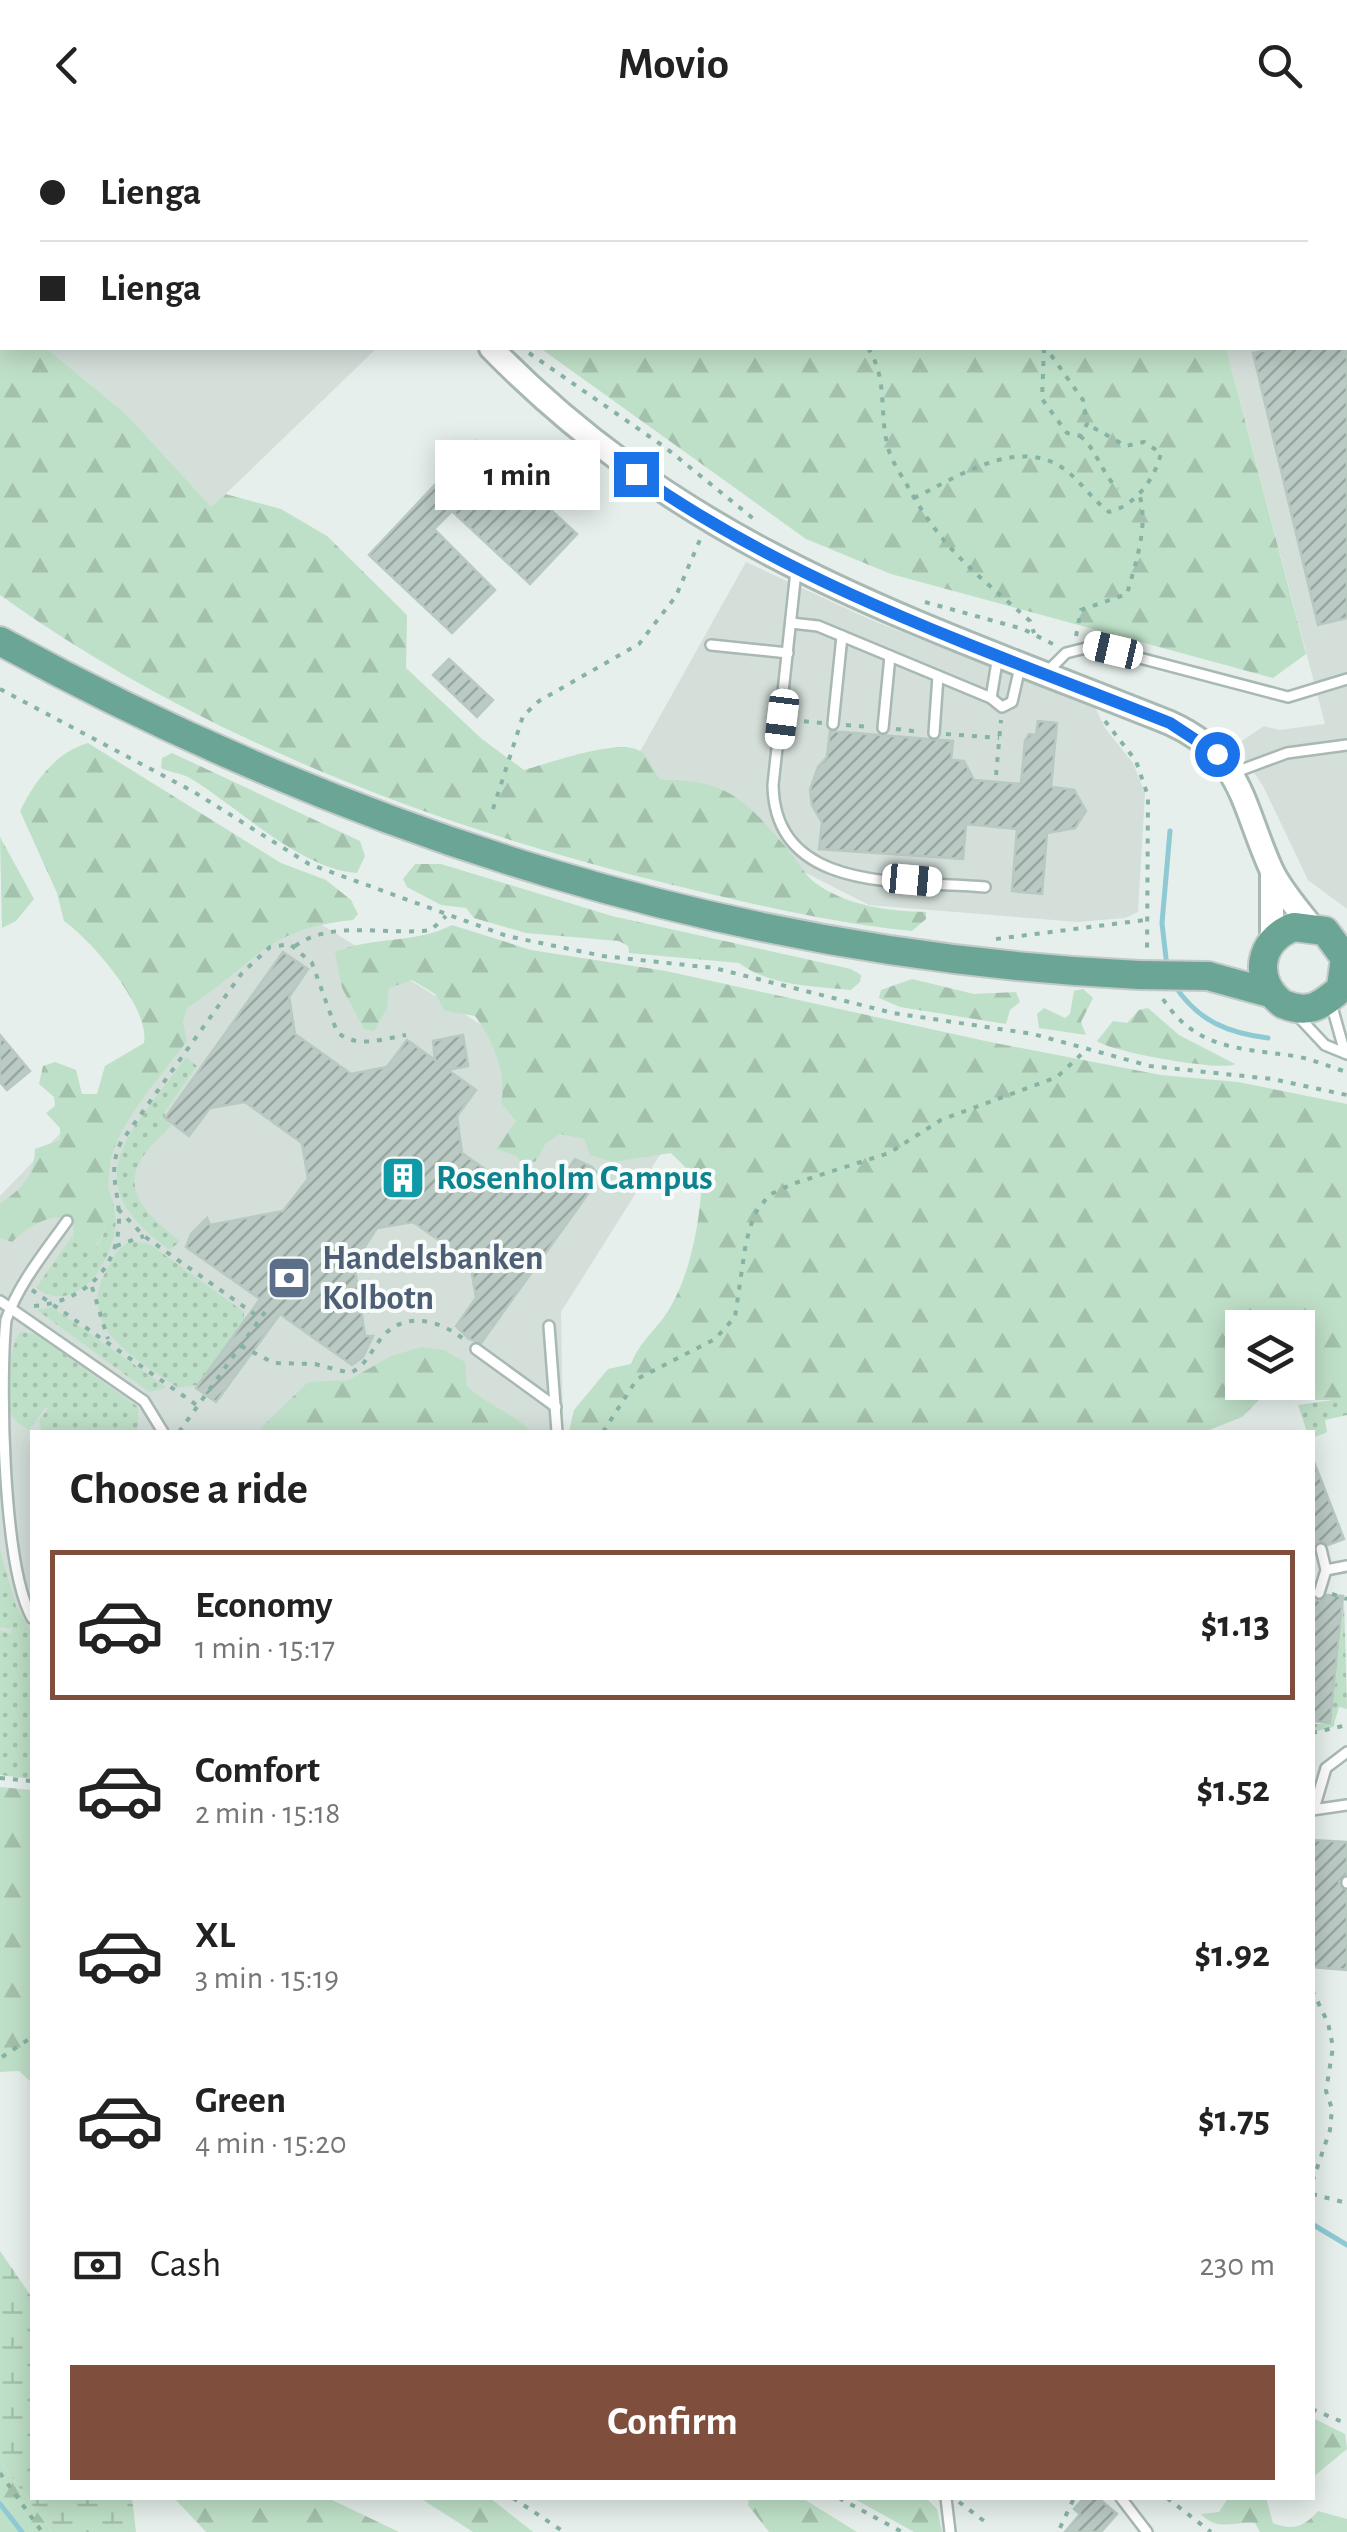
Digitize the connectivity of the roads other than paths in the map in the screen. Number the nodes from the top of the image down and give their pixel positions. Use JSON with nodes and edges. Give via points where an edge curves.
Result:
{"nodes":[{"id":1,"x":493,"y":350,"type":"edge"},
{"id":2,"x":796,"y":571,"type":"junction"},
{"id":3,"x":792,"y":623,"type":"junction"},
{"id":4,"x":842,"y":636,"type":"junction"},
{"id":5,"x":0,"y":640,"type":"edge"},
{"id":6,"x":711,"y":644,"type":"dead end"},
{"id":7,"x":788,"y":653,"type":"junction"},
{"id":8,"x":890,"y":656,"type":"junction"},
{"id":9,"x":1010,"y":660,"type":"junction"},
{"id":10,"x":1046,"y":674,"type":"junction"},
{"id":11,"x":938,"y":676,"type":"junction"},
{"id":12,"x":1347,"y":680,"type":"edge"},
{"id":13,"x":991,"y":698,"type":"junction"},
{"id":14,"x":833,"y":724,"type":"dead end"},
{"id":15,"x":883,"y":728,"type":"dead end"},
{"id":16,"x":934,"y":733,"type":"dead end"},
{"id":17,"x":1347,"y":745,"type":"edge"},
{"id":18,"x":1233,"y":773,"type":"junction"},
{"id":19,"x":1272,"y":873,"type":"junction"},
{"id":20,"x":985,"y":886,"type":"dead end"},
{"id":21,"x":1311,"y":926,"type":"junction"},
{"id":22,"x":1341,"y":942,"type":"edge"},
{"id":23,"x":1267,"y":950,"type":"junction"},
{"id":24,"x":1208,"y":976,"type":"junction"},
{"id":25,"x":1339,"y":990,"type":"edge"},
{"id":26,"x":1280,"y":1000,"type":"junction"},
{"id":27,"x":1346,"y":1053,"type":"edge"},
{"id":28,"x":67,"y":1221,"type":"dead end"},
{"id":29,"x":0,"y":1301,"type":"edge"},
{"id":30,"x":11,"y":1308,"type":"junction"},
{"id":31,"x":549,"y":1326,"type":"dead end"},
{"id":32,"x":476,"y":1349,"type":"road end"},
{"id":33,"x":556,"y":1407,"type":"junction"},
{"id":34,"x":162,"y":1430,"type":"edge"},
{"id":35,"x":557,"y":1430,"type":"edge"},
{"id":36,"x":1322,"y":1549,"type":"dead end"},
{"id":37,"x":1347,"y":1566,"type":"edge"},
{"id":38,"x":1326,"y":1570,"type":"junction"},
{"id":39,"x":1320,"y":1592,"type":"dead end"},
{"id":40,"x":30,"y":1613,"type":"edge"},
{"id":41,"x":1347,"y":1752,"type":"edge"},
{"id":42,"x":1315,"y":1803,"type":"edge"},
{"id":43,"x":1347,"y":1805,"type":"edge"},
{"id":44,"x":1315,"y":1806,"type":"edge"},
{"id":45,"x":948,"y":2500,"type":"edge"},
{"id":46,"x":1123,"y":2500,"type":"edge"},
{"id":47,"x":950,"y":2532,"type":"edge"},
{"id":48,"x":1147,"y":2532,"type":"edge"}],
"edges":[{"from":1,"to":2,"type":"street","via":[[590,438],[707,522]]},
{"from":2,"to":3,"type":"lane"},
{"from":2,"to":9,"type":"street"},
{"from":3,"to":4,"type":"lane"},
{"from":3,"to":7,"type":"lane"},
{"from":4,"to":8,"type":"lane"},
{"from":4,"to":14,"type":"lane"},
{"from":5,"to":24,"type":"main road","bridge":true,"via":[[276,777],[569,881],[873,948],[1150,979]]},
{"from":6,"to":7,"type":"lane"},
{"from":7,"to":20,"type":"lane","via":[[774,786],[774,807],[787,837],[839,874]]},
{"from":8,"to":11,"type":"lane"},
{"from":8,"to":15,"type":"lane"},
{"from":9,"to":10,"type":"street"},
{"from":9,"to":13,"type":"lane"},
{"from":9,"to":13,"type":"lane","via":[[1012,702],[1002,707]]},
{"from":10,"to":12,"type":"lane","via":[[1078,647],[1288,697]]},
{"from":10,"to":18,"type":"street","via":[[1180,727]]},
{"from":11,"to":13,"type":"lane"},
{"from":11,"to":16,"type":"lane"},
{"from":17,"to":18,"type":"lane","via":[[1287,753]]},
{"from":18,"to":19,"type":"street"},
{"from":19,"to":21,"type":"street"},
{"from":19,"to":23,"type":"street"},
{"from":21,"to":22,"type":"main road"},
{"from":21,"to":23,"type":"main road","via":[[1286,930]]},
{"from":22,"to":25,"type":"main road"},
{"from":23,"to":24,"type":"main road"},
{"from":23,"to":26,"type":"main road"},
{"from":24,"to":26,"type":"main road"},
{"from":25,"to":26,"type":"main road","via":[[1311,1009]]},
{"from":25,"to":27,"type":"lane"},
{"from":26,"to":27,"type":"lane","via":[[1326,1045]]},
{"from":28,"to":30,"type":"lane"},
{"from":29,"to":30,"type":"lane"},
{"from":30,"to":34,"type":"lane","via":[[144,1401]]},
{"from":30,"to":40,"type":"lane","via":[[1,1341],[2,1480],[14,1570]]},
{"from":31,"to":33,"type":"lane"},
{"from":32,"to":33,"type":"lane"},
{"from":33,"to":35,"type":"lane"},
{"from":36,"to":38,"type":"lane"},
{"from":37,"to":38,"type":"lane"},
{"from":38,"to":39,"type":"lane"},
{"from":41,"to":42,"type":"lane","via":[[1326,1768]]},
{"from":43,"to":44,"type":"lane"},
{"from":45,"to":47,"type":"lane"},
{"from":46,"to":48,"type":"lane"}]}
